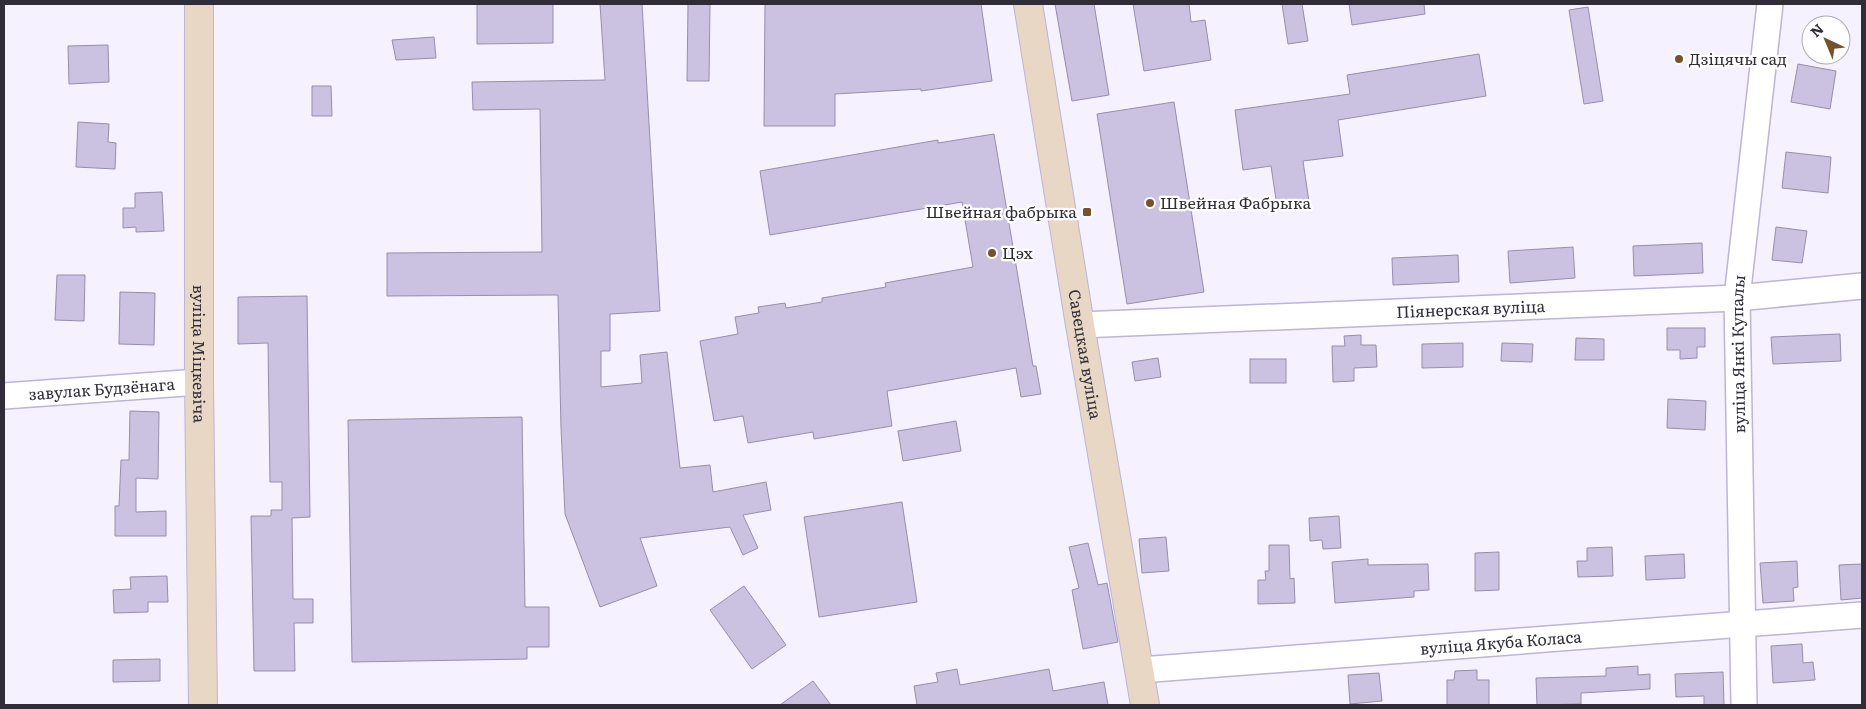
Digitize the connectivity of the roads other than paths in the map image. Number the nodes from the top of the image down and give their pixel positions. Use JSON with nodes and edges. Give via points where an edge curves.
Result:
{"nodes":[{"id":1,"x":199,"y":4,"type":"edge"},
{"id":2,"x":1028,"y":4,"type":"edge"},
{"id":3,"x":1770,"y":4,"type":"edge"},
{"id":4,"x":1862,"y":286,"type":"edge"},
{"id":5,"x":1737,"y":298,"type":"junction"},
{"id":6,"x":1080,"y":325,"type":"junction"},
{"id":7,"x":199,"y":382,"type":"junction"},
{"id":8,"x":4,"y":396,"type":"edge"},
{"id":9,"x":1862,"y":615,"type":"edge"},
{"id":10,"x":1742,"y":623,"type":"junction"},
{"id":11,"x":1140,"y":670,"type":"junction"},
{"id":12,"x":203,"y":705,"type":"edge"},
{"id":13,"x":1145,"y":705,"type":"edge"},
{"id":14,"x":1744,"y":705,"type":"edge"}],
"edges":[{"from":1,"to":7,"type":"street","name":"вуліца Міцкевіча"},
{"from":2,"to":6,"type":"street","name":"Савецкая вуліца"},
{"from":3,"to":5,"type":"street","name":"вуліца Янкі Купалы"},
{"from":4,"to":5,"type":"street","name":"Піянерская вуліца"},
{"from":5,"to":6,"type":"street","name":"Піянерская вуліца"},
{"from":5,"to":10,"type":"street","name":"вуліца Янкі Купалы"},
{"from":6,"to":11,"type":"street","name":"Савецкая вуліца"},
{"from":7,"to":8,"type":"street","name":"завулак Будзёнага"},
{"from":7,"to":12,"type":"street","name":"вуліца Міцкевіча"},
{"from":9,"to":10,"type":"street","name":"вуліца Якуба Коласа"},
{"from":10,"to":11,"type":"street","name":"вуліца Якуба Коласа"},
{"from":10,"to":14,"type":"street","name":"вуліца Янкі Купалы"},
{"from":11,"to":13,"type":"street","name":"Савецкая вуліца"}]}
